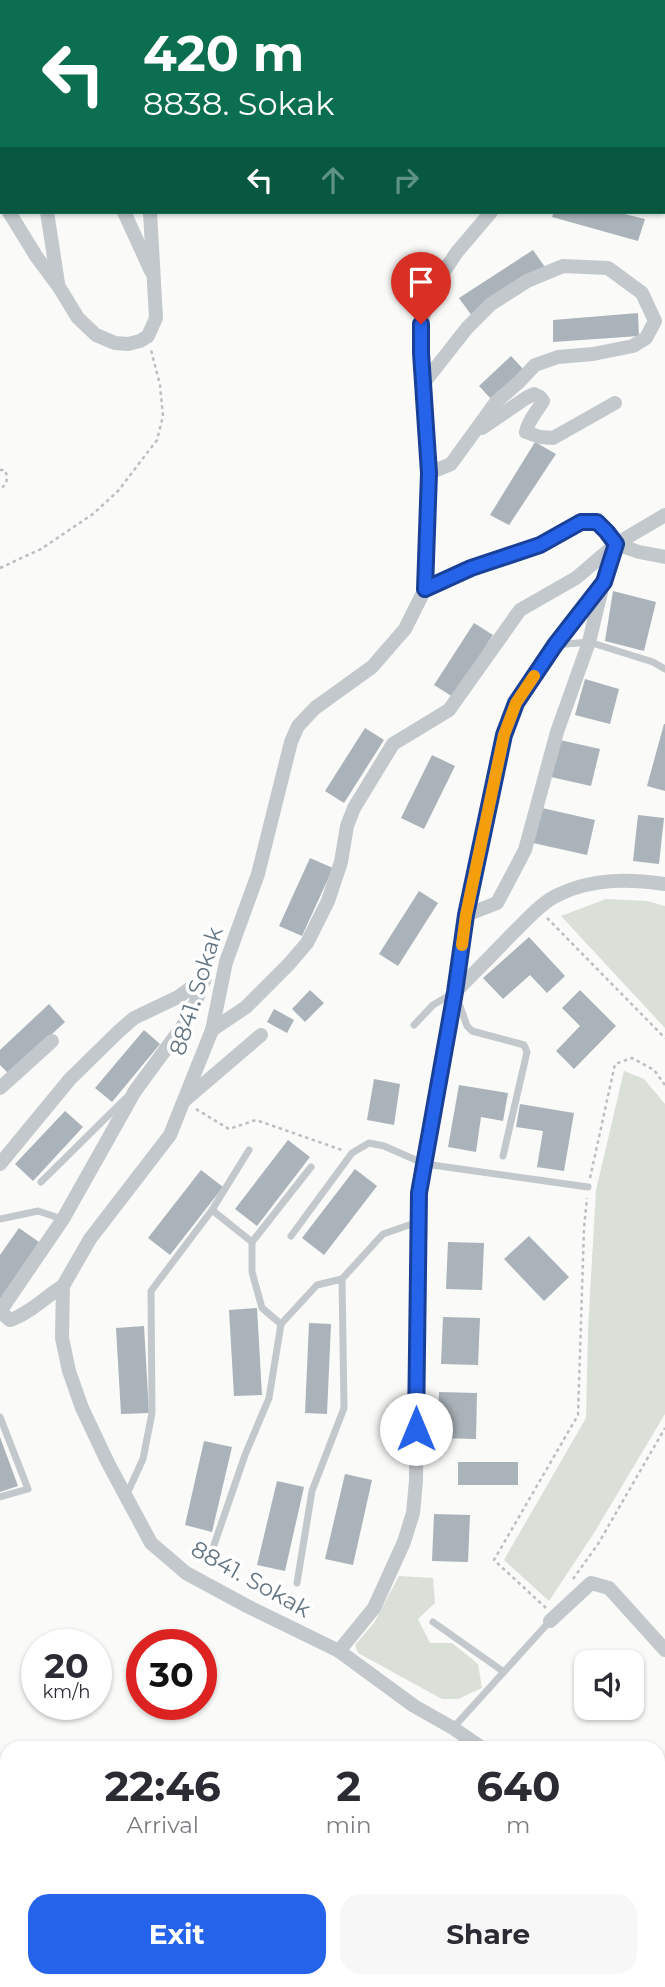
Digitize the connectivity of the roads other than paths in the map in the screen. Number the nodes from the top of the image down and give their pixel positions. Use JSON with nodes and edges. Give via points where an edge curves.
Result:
{"nodes":[{"id":1,"x":10,"y":214,"type":"edge"},
{"id":2,"x":125,"y":214,"type":"edge"},
{"id":3,"x":150,"y":214,"type":"edge"},
{"id":4,"x":489,"y":214,"type":"edge"},
{"id":5,"x":46,"y":215,"type":"edge"},
{"id":6,"x":153,"y":275,"type":"junction"},
{"id":7,"x":59,"y":287,"type":"junction"},
{"id":8,"x":423,"y":384,"type":"junction"},
{"id":9,"x":615,"y":403,"type":"dead end"},
{"id":10,"x":472,"y":434,"type":"junction"},
{"id":11,"x":429,"y":473,"type":"junction"},
{"id":12,"x":665,"y":515,"type":"edge"},
{"id":13,"x":616,"y":544,"type":"junction"},
{"id":14,"x":665,"y":558,"type":"edge"},
{"id":15,"x":604,"y":582,"type":"junction"},
{"id":16,"x":425,"y":589,"type":"junction"},
{"id":17,"x":589,"y":642,"type":"junction"},
{"id":18,"x":555,"y":645,"type":"junction"},
{"id":19,"x":665,"y":670,"type":"edge"},
{"id":20,"x":665,"y":884,"type":"edge"},
{"id":21,"x":466,"y":915,"type":"junction"},
{"id":22,"x":226,"y":962,"type":"junction"},
{"id":23,"x":205,"y":978,"type":"junction"},
{"id":24,"x":455,"y":992,"type":"junction"},
{"id":25,"x":414,"y":1025,"type":"dead end"},
{"id":26,"x":212,"y":1030,"type":"junction"},
{"id":27,"x":261,"y":1035,"type":"dead end"},
{"id":28,"x":52,"y":1041,"type":"dead end"},
{"id":29,"x":0,"y":1088,"type":"edge"},
{"id":30,"x":135,"y":1091,"type":"junction"},
{"id":31,"x":183,"y":1103,"type":"junction"},
{"id":32,"x":249,"y":1150,"type":"dead end"},
{"id":33,"x":503,"y":1156,"type":"dead end"},
{"id":34,"x":0,"y":1164,"type":"edge"},
{"id":35,"x":425,"y":1164,"type":"junction"},
{"id":36,"x":311,"y":1167,"type":"dead end"},
{"id":37,"x":41,"y":1182,"type":"dead end"},
{"id":38,"x":588,"y":1187,"type":"road end"},
{"id":39,"x":212,"y":1210,"type":"junction"},
{"id":40,"x":0,"y":1219,"type":"edge"},
{"id":41,"x":63,"y":1219,"type":"junction"},
{"id":42,"x":418,"y":1222,"type":"junction"},
{"id":43,"x":291,"y":1236,"type":"dead end"},
{"id":44,"x":253,"y":1242,"type":"junction"},
{"id":45,"x":342,"y":1279,"type":"junction"},
{"id":46,"x":62,"y":1286,"type":"junction"},
{"id":47,"x":281,"y":1324,"type":"junction"},
{"id":48,"x":0,"y":1417,"type":"edge"},
{"id":49,"x":126,"y":1496,"type":"junction"},
{"id":50,"x":0,"y":1497,"type":"edge"},
{"id":51,"x":214,"y":1545,"type":"dead end"},
{"id":52,"x":297,"y":1583,"type":"dead end"},
{"id":53,"x":549,"y":1616,"type":"joint"},
{"id":54,"x":433,"y":1622,"type":"dead end"},
{"id":55,"x":665,"y":1650,"type":"edge"},
{"id":56,"x":339,"y":1651,"type":"junction"},
{"id":57,"x":505,"y":1672,"type":"junction"},
{"id":58,"x":453,"y":1728,"type":"junction"},
{"id":59,"x":472,"y":1741,"type":"edge"}],
"edges":[{"from":1,"to":7,"type":"street"},
{"from":2,"to":6,"type":"street"},
{"from":3,"to":6,"type":"street"},
{"from":4,"to":8,"type":"street","name":"8841. Sokak","via":[[432,289],[421,324]]},
{"from":5,"to":7,"type":"street"},
{"from":6,"to":7,"type":"street","via":[[156,318],[148,336],[128,344],[96,335],[78,318]]},
{"from":8,"to":10,"type":"street","via":[[491,304],[527,281],[563,266],[608,268],[642,293],[655,321],[646,338],[634,346],[558,357],[535,365],[496,402]]},
{"from":8,"to":11,"type":"street","name":"8841. Sokak"},
{"from":9,"to":10,"type":"street","via":[[553,438],[540,437],[526,432],[543,401],[534,394]]},
{"from":10,"to":11,"type":"street","via":[[451,464]]},
{"from":11,"to":16,"type":"street","name":"8841. Sokak"},
{"from":12,"to":13,"type":"street"},
{"from":13,"to":14,"type":"street"},
{"from":13,"to":15,"type":"street"},
{"from":13,"to":16,"type":"street","via":[[597,522],[581,522],[540,545]]},
{"from":13,"to":26,"type":"street","via":[[576,578],[520,610],[449,710],[393,744],[347,825],[328,901],[307,943],[246,1007]]},
{"from":15,"to":17,"type":"street"},
{"from":15,"to":18,"type":"street"},
{"from":16,"to":22,"type":"street","name":"8841. Sokak","via":[[405,629],[372,667],[315,708],[299,726],[258,874]]},
{"from":17,"to":18,"type":"lane"},
{"from":17,"to":19,"type":"lane"},
{"from":17,"to":21,"type":"street","via":[[557,732],[525,850],[497,903]]},
{"from":18,"to":21,"type":"street","via":[[516,703],[504,735]]},
{"from":20,"to":24,"type":"street","via":[[633,880],[586,884],[558,894],[537,909]]},
{"from":21,"to":24,"type":"street"},
{"from":22,"to":23,"type":"street"},
{"from":22,"to":26,"type":"street","name":"8841. Sokak"},
{"from":23,"to":30,"type":"street","via":[[190,1016]]},
{"from":23,"to":34,"type":"street","via":[[118,1032],[70,1079]]},
{"from":24,"to":25,"type":"lane","via":[[433,1005]]},
{"from":24,"to":33,"type":"lane","via":[[472,1031],[524,1045],[527,1052]]},
{"from":24,"to":35,"type":"street"},
{"from":26,"to":31,"type":"street","name":"8841. Sokak"},
{"from":27,"to":31,"type":"street"},
{"from":28,"to":29,"type":"street"},
{"from":30,"to":37,"type":"lane"},
{"from":30,"to":41,"type":"street"},
{"from":31,"to":46,"type":"street","name":"8841. Sokak","via":[[170,1135],[90,1239]]},
{"from":32,"to":39,"type":"lane"},
{"from":35,"to":38,"type":"lane"},
{"from":35,"to":42,"type":"street"},
{"from":35,"to":43,"type":"lane","via":[[369,1143],[352,1153]]},
{"from":36,"to":44,"type":"lane"},
{"from":39,"to":44,"type":"lane"},
{"from":39,"to":49,"type":"lane","via":[[150,1291],[152,1413],[142,1460]]},
{"from":40,"to":41,"type":"lane","via":[[38,1211]]},
{"from":41,"to":46,"type":"street","via":[[1,1310],[10,1320],[22,1317]]},
{"from":42,"to":45,"type":"lane","via":[[383,1234]]},
{"from":42,"to":56,"type":"street","via":[[413,1513],[374,1608]]},
{"from":44,"to":47,"type":"lane","via":[[252,1272],[262,1308]]},
{"from":45,"to":47,"type":"lane","via":[[317,1285]]},
{"from":45,"to":52,"type":"lane","via":[[344,1408],[312,1491]]},
{"from":46,"to":49,"type":"street","name":"8841. Sokak","via":[[62,1338],[69,1371],[82,1408]]},
{"from":47,"to":51,"type":"lane","via":[[269,1398]]},
{"from":48,"to":50,"type":"lane","via":[[27,1489]]},
{"from":49,"to":56,"type":"street","name":"8841. Sokak","via":[[151,1543],[186,1573]]},
{"from":53,"to":55,"type":"street","via":[[592,1583],[609,1588]]},
{"from":53,"to":57,"type":"lane"},
{"from":54,"to":57,"type":"lane"},
{"from":56,"to":58,"type":"street","name":"8841. Sokak","via":[[414,1706]]},
{"from":57,"to":58,"type":"lane"},
{"from":58,"to":59,"type":"street","name":"8841. Sokak"}]}
